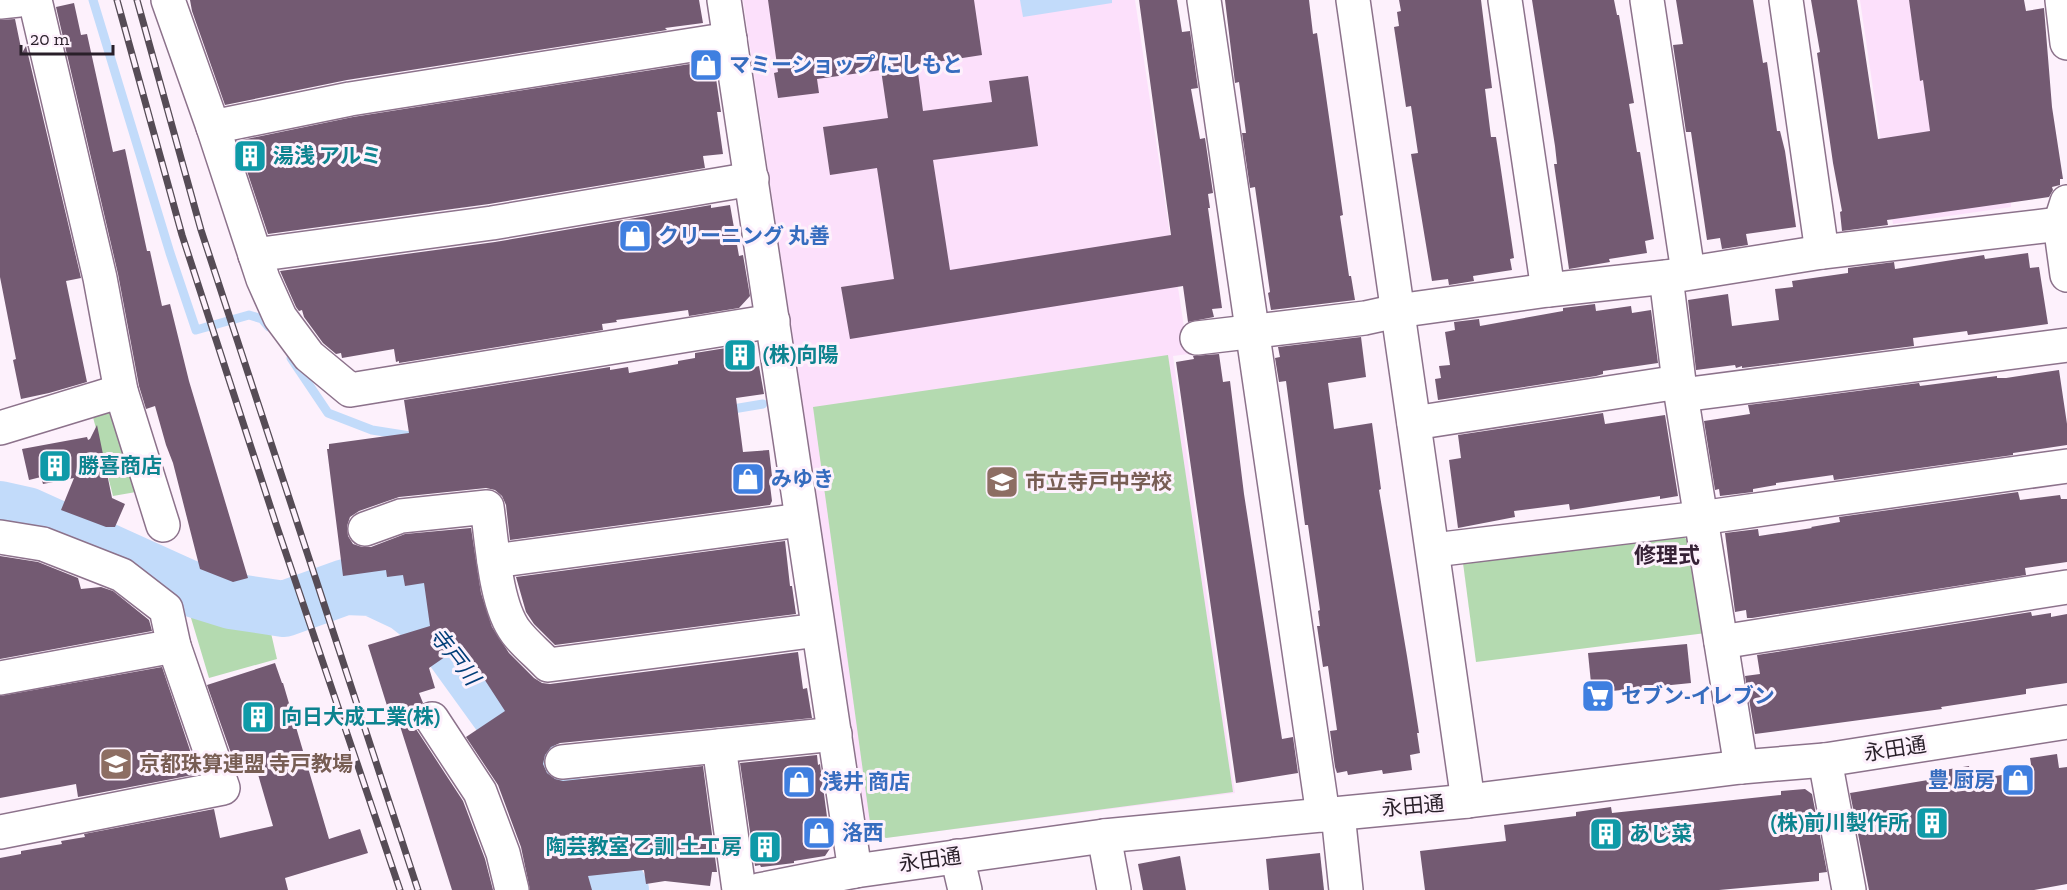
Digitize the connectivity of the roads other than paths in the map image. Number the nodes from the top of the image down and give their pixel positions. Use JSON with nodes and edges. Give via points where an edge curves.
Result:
{"nodes":[{"id":1,"x":19,"y":0,"type":"edge"},
{"id":2,"x":34,"y":0,"type":"edge"},
{"id":3,"x":168,"y":0,"type":"edge"},
{"id":4,"x":724,"y":0,"type":"edge"},
{"id":5,"x":1204,"y":0,"type":"edge"},
{"id":6,"x":1353,"y":0,"type":"edge"},
{"id":7,"x":1505,"y":0,"type":"edge"},
{"id":8,"x":1647,"y":0,"type":"edge"},
{"id":9,"x":1786,"y":0,"type":"edge"},
{"id":10,"x":2062,"y":0,"type":"edge"},
{"id":11,"x":0,"y":2,"type":"edge"},
{"id":12,"x":730,"y":39,"type":"junction"},
{"id":13,"x":2067,"y":43,"type":"edge"},
{"id":14,"x":213,"y":127,"type":"junction"},
{"id":15,"x":752,"y":179,"type":"junction"},
{"id":16,"x":2063,"y":213,"type":"edge"},
{"id":17,"x":1822,"y":252,"type":"junction"},
{"id":18,"x":255,"y":255,"type":"junction"},
{"id":19,"x":1677,"y":275,"type":"junction"},
{"id":20,"x":2067,"y":275,"type":"edge"},
{"id":21,"x":1548,"y":290,"type":"junction"},
{"id":22,"x":1397,"y":311,"type":"junction"},
{"id":23,"x":773,"y":321,"type":"junction"},
{"id":24,"x":1252,"y":331,"type":"junction"},
{"id":25,"x":1197,"y":338,"type":"dead end"},
{"id":26,"x":2067,"y":345,"type":"edge"},
{"id":27,"x":1681,"y":388,"type":"junction"},
{"id":28,"x":121,"y":391,"type":"junction"},
{"id":29,"x":1414,"y":423,"type":"junction"},
{"id":30,"x":0,"y":428,"type":"edge"},
{"id":31,"x":2067,"y":466,"type":"edge"},
{"id":32,"x":1700,"y":518,"type":"junction"},
{"id":33,"x":801,"y":520,"type":"junction"},
{"id":34,"x":163,"y":525,"type":"dead end"},
{"id":35,"x":365,"y":529,"type":"dead end"},
{"id":36,"x":0,"y":537,"type":"edge"},
{"id":37,"x":1434,"y":550,"type":"junction"},
{"id":38,"x":494,"y":561,"type":"junction"},
{"id":39,"x":2067,"y":587,"type":"edge"},
{"id":40,"x":818,"y":630,"type":"junction"},
{"id":41,"x":1721,"y":642,"type":"junction"},
{"id":42,"x":174,"y":646,"type":"junction"},
{"id":43,"x":0,"y":678,"type":"edge"},
{"id":44,"x":432,"y":718,"type":"dead end"},
{"id":45,"x":2067,"y":722,"type":"edge"},
{"id":46,"x":835,"y":734,"type":"junction"},
{"id":47,"x":718,"y":746,"type":"junction"},
{"id":48,"x":1825,"y":760,"type":"junction"},
{"id":49,"x":562,"y":762,"type":"dead end"},
{"id":50,"x":1741,"y":767,"type":"junction"},
{"id":51,"x":1468,"y":801,"type":"junction"},
{"id":52,"x":1330,"y":814,"type":"junction"},
{"id":53,"x":0,"y":832,"type":"edge"},
{"id":54,"x":1104,"y":836,"type":"junction"},
{"id":55,"x":957,"y":856,"type":"junction"},
{"id":56,"x":855,"y":871,"type":"junction"},
{"id":57,"x":512,"y":890,"type":"edge"},
{"id":58,"x":739,"y":890,"type":"edge"},
{"id":59,"x":759,"y":890,"type":"edge"},
{"id":60,"x":965,"y":890,"type":"edge"},
{"id":61,"x":1114,"y":890,"type":"edge"},
{"id":62,"x":1346,"y":890,"type":"edge"},
{"id":63,"x":1849,"y":890,"type":"edge"}],
"edges":[{"from":1,"to":11,"type":"street"},
{"from":2,"to":28,"type":"street","via":[[100,278]]},
{"from":3,"to":14,"type":"street"},
{"from":4,"to":12,"type":"street"},
{"from":5,"to":24,"type":"street"},
{"from":6,"to":22,"type":"street"},
{"from":7,"to":21,"type":"street"},
{"from":8,"to":19,"type":"street"},
{"from":9,"to":17,"type":"street"},
{"from":10,"to":13,"type":"street"},
{"from":12,"to":14,"type":"street","via":[[350,99]]},
{"from":12,"to":15,"type":"street"},
{"from":14,"to":18,"type":"street"},
{"from":15,"to":18,"type":"street","via":[[492,223]]},
{"from":15,"to":23,"type":"street"},
{"from":16,"to":17,"type":"street"},
{"from":16,"to":20,"type":"street"},
{"from":17,"to":19,"type":"street"},
{"from":18,"to":23,"type":"street","via":[[280,317],[309,356],[350,390]]},
{"from":19,"to":21,"type":"street"},
{"from":19,"to":27,"type":"street"},
{"from":21,"to":22,"type":"street"},
{"from":22,"to":24,"type":"street"},
{"from":22,"to":29,"type":"street"},
{"from":23,"to":33,"type":"street"},
{"from":24,"to":25,"type":"street"},
{"from":24,"to":52,"type":"street"},
{"from":26,"to":27,"type":"street"},
{"from":27,"to":29,"type":"street"},
{"from":27,"to":32,"type":"street"},
{"from":28,"to":30,"type":"street"},
{"from":28,"to":34,"type":"street"},
{"from":29,"to":37,"type":"street"},
{"from":31,"to":32,"type":"street"},
{"from":32,"to":37,"type":"street"},
{"from":32,"to":41,"type":"street"},
{"from":33,"to":38,"type":"street"},
{"from":33,"to":40,"type":"street"},
{"from":35,"to":38,"type":"street","via":[[401,516],[488,507]]},
{"from":36,"to":42,"type":"street","via":[[43,544],[122,575],[166,609]]},
{"from":37,"to":51,"type":"street"},
{"from":38,"to":40,"type":"street","via":[[504,610],[515,632],[548,665]]},
{"from":39,"to":41,"type":"street"},
{"from":40,"to":46,"type":"street"},
{"from":41,"to":50,"type":"street"},
{"from":42,"to":43,"type":"street"},
{"from":42,"to":53,"type":"street","via":[[223,788]]},
{"from":44,"to":57,"type":"street","via":[[480,792]]},
{"from":45,"to":48,"type":"street","name":"永田通"},
{"from":46,"to":47,"type":"street"},
{"from":46,"to":56,"type":"street"},
{"from":47,"to":49,"type":"street"},
{"from":47,"to":58,"type":"street"},
{"from":48,"to":50,"type":"street","name":"永田通"},
{"from":48,"to":63,"type":"street"},
{"from":50,"to":51,"type":"street","name":"永田通"},
{"from":51,"to":52,"type":"street","name":"永田通"},
{"from":52,"to":54,"type":"street","name":"永田通"},
{"from":52,"to":62,"type":"street"},
{"from":54,"to":55,"type":"street","name":"永田通"},
{"from":54,"to":61,"type":"street"},
{"from":55,"to":56,"type":"street","name":"永田通"},
{"from":55,"to":60,"type":"street"},
{"from":56,"to":59,"type":"street","name":"永田通"}]}
